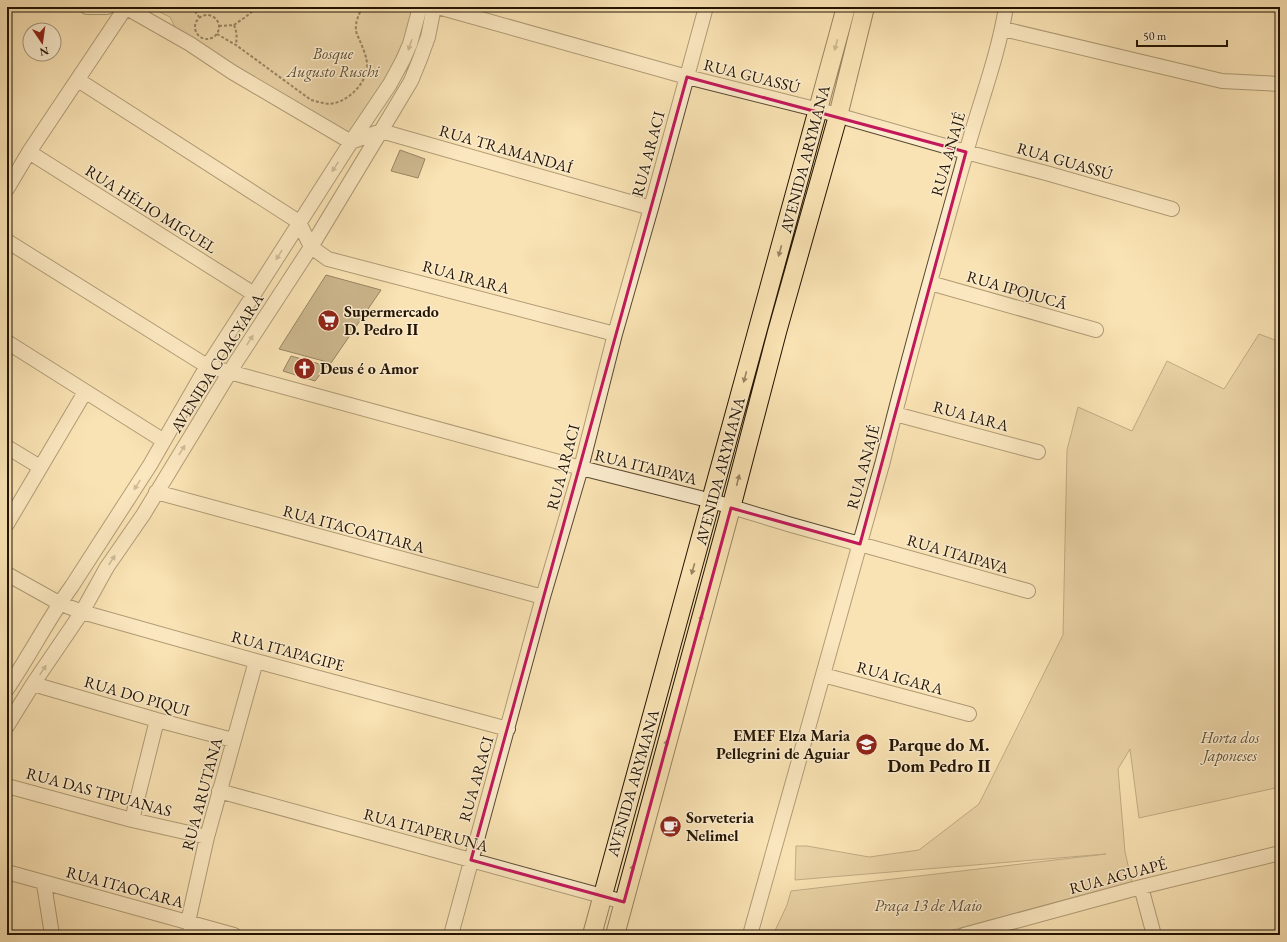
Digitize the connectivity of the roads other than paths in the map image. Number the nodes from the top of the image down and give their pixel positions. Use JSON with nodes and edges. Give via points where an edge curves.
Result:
{"nodes":[{"id":1,"x":87,"y":7,"type":"edge"},
{"id":2,"x":107,"y":7,"type":"edge"},
{"id":3,"x":126,"y":7,"type":"edge"},
{"id":4,"x":420,"y":7,"type":"edge"},
{"id":5,"x":434,"y":7,"type":"edge"},
{"id":6,"x":438,"y":7,"type":"edge"},
{"id":7,"x":706,"y":7,"type":"edge"},
{"id":8,"x":846,"y":7,"type":"edge"},
{"id":9,"x":865,"y":7,"type":"edge"},
{"id":10,"x":1006,"y":7,"type":"edge"},
{"id":11,"x":1003,"y":29,"type":"junction"},
{"id":12,"x":687,"y":77,"type":"junction"},
{"id":13,"x":78,"y":80,"type":"junction"},
{"id":14,"x":1280,"y":84,"type":"edge"},
{"id":15,"x":819,"y":110,"type":"junction"},
{"id":16,"x":838,"y":116,"type":"junction"},
{"id":17,"x":381,"y":131,"type":"junction"},
{"id":18,"x":351,"y":142,"type":"junction"},
{"id":19,"x":29,"y":152,"type":"junction"},
{"id":20,"x":966,"y":152,"type":"junction"},
{"id":21,"x":7,"y":190,"type":"edge"},
{"id":22,"x":651,"y":208,"type":"junction"},
{"id":23,"x":1172,"y":209,"type":"dead end"},
{"id":24,"x":299,"y":222,"type":"junction"},
{"id":25,"x":7,"y":241,"type":"edge"},
{"id":26,"x":311,"y":247,"type":"junction"},
{"id":27,"x":930,"y":283,"type":"junction"},
{"id":28,"x":254,"y":294,"type":"junction"},
{"id":29,"x":1096,"y":330,"type":"dead end"},
{"id":30,"x":615,"y":334,"type":"junction"},
{"id":31,"x":7,"y":342,"type":"edge"},
{"id":32,"x":207,"y":366,"type":"junction"},
{"id":33,"x":231,"y":372,"type":"junction"},
{"id":34,"x":86,"y":392,"type":"junction"},
{"id":35,"x":895,"y":414,"type":"junction"},
{"id":36,"x":164,"y":441,"type":"junction"},
{"id":37,"x":7,"y":447,"type":"edge"},
{"id":38,"x":1038,"y":452,"type":"dead end"},
{"id":39,"x":40,"y":468,"type":"junction"},
{"id":40,"x":581,"y":468,"type":"junction"},
{"id":41,"x":156,"y":492,"type":"junction"},
{"id":42,"x":712,"y":501,"type":"junction"},
{"id":43,"x":731,"y":508,"type":"junction"},
{"id":44,"x":7,"y":524,"type":"edge"},
{"id":45,"x":860,"y":544,"type":"junction"},
{"id":46,"x":7,"y":574,"type":"edge"},
{"id":47,"x":1028,"y":591,"type":"dead end"},
{"id":48,"x":543,"y":598,"type":"junction"},
{"id":49,"x":59,"y":603,"type":"junction"},
{"id":50,"x":82,"y":612,"type":"junction"},
{"id":51,"x":256,"y":661,"type":"junction"},
{"id":52,"x":12,"y":672,"type":"edge"},
{"id":53,"x":823,"y":675,"type":"junction"},
{"id":54,"x":33,"y":684,"type":"junction"},
{"id":55,"x":7,"y":689,"type":"edge"},
{"id":56,"x":969,"y":714,"type":"dead end"},
{"id":57,"x":157,"y":720,"type":"junction"},
{"id":58,"x":7,"y":726,"type":"edge"},
{"id":59,"x":508,"y":729,"type":"junction"},
{"id":60,"x":233,"y":740,"type":"junction"},
{"id":61,"x":7,"y":786,"type":"edge"},
{"id":62,"x":219,"y":791,"type":"junction"},
{"id":63,"x":132,"y":820,"type":"junction"},
{"id":64,"x":207,"y":837,"type":"junction"},
{"id":65,"x":1280,"y":853,"type":"edge"},
{"id":66,"x":471,"y":860,"type":"junction"},
{"id":67,"x":7,"y":872,"type":"edge"},
{"id":68,"x":44,"y":884,"type":"junction"},
{"id":69,"x":1141,"y":887,"type":"junction"},
{"id":70,"x":602,"y":895,"type":"junction"},
{"id":71,"x":624,"y":902,"type":"junction"},
{"id":72,"x":188,"y":922,"type":"junction"},
{"id":73,"x":52,"y":935,"type":"edge"},
{"id":74,"x":195,"y":935,"type":"edge"},
{"id":75,"x":234,"y":935,"type":"edge"},
{"id":76,"x":451,"y":935,"type":"edge"},
{"id":77,"x":592,"y":935,"type":"edge"},
{"id":78,"x":614,"y":935,"type":"edge"},
{"id":79,"x":750,"y":935,"type":"edge"},
{"id":80,"x":964,"y":935,"type":"edge"},
{"id":81,"x":1154,"y":935,"type":"edge"}],
"edges":[{"from":1,"to":2,"type":"street"},
{"from":3,"to":13,"type":"street"},
{"from":3,"to":18,"type":"street"},
{"from":4,"to":18,"type":"street","name":"AVENIDA COACYARA","one_way":true,"via":[[403,60]]},
{"from":5,"to":17,"type":"street","name":"AVENIDA COACYARA","via":[[428,37],[411,81]]},
{"from":6,"to":12,"type":"street","name":"RUA GUASSÚ"},
{"from":7,"to":12,"type":"street","name":"RUA ARACI"},
{"from":8,"to":15,"type":"main road","name":"AVENIDA ARYMANA","one_way":true},
{"from":9,"to":16,"type":"main road","name":"AVENIDA ARYMANA"},
{"from":10,"to":11,"type":"street","name":"RUA ANAJÉ"},
{"from":11,"to":14,"type":"street","via":[[1222,81]]},
{"from":11,"to":20,"type":"street","name":"RUA ANAJÉ"},
{"from":12,"to":15,"type":"street","name":"RUA GUASSÚ"},
{"from":12,"to":22,"type":"street","name":"RUA ARACI"},
{"from":13,"to":19,"type":"street"},
{"from":13,"to":24,"type":"street"},
{"from":15,"to":16,"type":"street","name":"RUA GUASSÚ"},
{"from":15,"to":42,"type":"main road","name":"AVENIDA ARYMANA","one_way":true},
{"from":16,"to":20,"type":"street","name":"RUA GUASSÚ"},
{"from":43,"to":16,"type":"main road","name":"AVENIDA ARYMANA","one_way":true},
{"from":17,"to":18,"type":"street"},
{"from":17,"to":22,"type":"street","name":"RUA TRAMANDAÍ"},
{"from":17,"to":26,"type":"street","name":"AVENIDA COACYARA"},
{"from":18,"to":24,"type":"street","name":"AVENIDA COACYARA","one_way":true},
{"from":19,"to":21,"type":"street"},
{"from":19,"to":28,"type":"street","name":"RUA HÉLIO MIGUEL"},
{"from":20,"to":23,"type":"street","name":"RUA GUASSÚ"},
{"from":20,"to":27,"type":"street","name":"RUA ANAJÉ"},
{"from":22,"to":30,"type":"street","name":"RUA ARACI"},
{"from":24,"to":26,"type":"street"},
{"from":24,"to":28,"type":"street","name":"AVENIDA COACYARA","one_way":true},
{"from":25,"to":32,"type":"street","name":"RUA ITAIPAVA"},
{"from":26,"to":30,"type":"street","name":"RUA IRARA","via":[[328,259]]},
{"from":33,"to":26,"type":"street","name":"AVENIDA COACYARA","one_way":true},
{"from":27,"to":29,"type":"street","name":"RUA IPOJUCÃ"},
{"from":27,"to":35,"type":"street","name":"RUA ANAJÉ"},
{"from":28,"to":32,"type":"street","name":"AVENIDA COACYARA"},
{"from":30,"to":40,"type":"street","name":"RUA ARACI"},
{"from":31,"to":34,"type":"street"},
{"from":32,"to":33,"type":"street","name":"RUA ITAIPAVA"},
{"from":32,"to":36,"type":"street","name":"AVENIDA COACYARA"},
{"from":33,"to":40,"type":"street","name":"RUA ITAIPAVA"},
{"from":41,"to":33,"type":"street","name":"AVENIDA COACYARA","one_way":true},
{"from":34,"to":36,"type":"street"},
{"from":34,"to":39,"type":"street"},
{"from":35,"to":38,"type":"street","name":"RUA IARA"},
{"from":35,"to":45,"type":"street","name":"RUA ANAJÉ"},
{"from":36,"to":49,"type":"street","name":"AVENIDA COACYARA","one_way":true},
{"from":37,"to":39,"type":"street"},
{"from":39,"to":44,"type":"street"},
{"from":40,"to":42,"type":"street","name":"RUA ITAIPAVA"},
{"from":40,"to":48,"type":"street","name":"RUA ARACI"},
{"from":41,"to":48,"type":"street","name":"RUA ITACOATIARA"},
{"from":50,"to":41,"type":"street","name":"AVENIDA COACYARA","one_way":true,"via":[[107,567]]},
{"from":42,"to":43,"type":"street","name":"RUA ITAIPAVA"},
{"from":42,"to":70,"type":"main road","name":"AVENIDA ARYMANA","one_way":true},
{"from":43,"to":45,"type":"street","name":"RUA ITAIPAVA"},
{"from":71,"to":43,"type":"main road","name":"AVENIDA ARYMANA","one_way":true},
{"from":45,"to":47,"type":"street","name":"RUA ITAIPAVA"},
{"from":45,"to":53,"type":"street","name":"RUA ANAJÉ"},
{"from":46,"to":49,"type":"street","name":"RUA ITAPAGIPE"},
{"from":48,"to":59,"type":"street","name":"RUA ARACI"},
{"from":49,"to":50,"type":"street","name":"RUA ITAPAGIPE"},
{"from":49,"to":52,"type":"street","name":"AVENIDA COACYARA"},
{"from":50,"to":51,"type":"street","name":"RUA ITAPAGIPE"},
{"from":54,"to":50,"type":"street","name":"AVENIDA COACYARA","one_way":true},
{"from":51,"to":59,"type":"street","name":"RUA ITAPAGIPE"},
{"from":51,"to":60,"type":"street","name":"RUA ARUTANA"},
{"from":52,"to":55,"type":"street","name":"AVENIDA COACYARA"},
{"from":53,"to":56,"type":"street","name":"RUA IGARA"},
{"from":53,"to":79,"type":"street","name":"RUA ANAJÉ"},
{"from":54,"to":57,"type":"street","name":"RUA DO PIQUI"},
{"from":54,"to":58,"type":"street","name":"AVENIDA COACYARA"},
{"from":57,"to":60,"type":"street","name":"RUA DO PIQUI"},
{"from":57,"to":63,"type":"street"},
{"from":59,"to":66,"type":"street","name":"RUA ARACI"},
{"from":60,"to":62,"type":"street","name":"RUA ARUTANA"},
{"from":61,"to":63,"type":"street","name":"RUA DAS TIPUANAS"},
{"from":62,"to":64,"type":"street","name":"RUA ARUTANA"},
{"from":62,"to":66,"type":"street","name":"RUA ITAPERUNA"},
{"from":63,"to":64,"type":"street","name":"RUA DAS TIPUANAS"},
{"from":64,"to":72,"type":"street","name":"RUA ARUTANA"},
{"from":65,"to":69,"type":"street","name":"RUA AGUAPÉ"},
{"from":66,"to":70,"type":"street","name":"RUA ITAPERUNA"},
{"from":66,"to":76,"type":"street","name":"RUA ARACI"},
{"from":67,"to":68,"type":"street","name":"RUA ITAOCARA"},
{"from":68,"to":72,"type":"street","name":"RUA ITAOCARA"},
{"from":68,"to":73,"type":"street"},
{"from":69,"to":80,"type":"street","name":"RUA AGUAPÉ"},
{"from":69,"to":81,"type":"street"},
{"from":70,"to":71,"type":"street","name":"RUA ITAPERUNA"},
{"from":70,"to":77,"type":"main road","name":"AVENIDA ARYMANA"},
{"from":71,"to":78,"type":"main road","name":"AVENIDA ARYMANA"},
{"from":72,"to":74,"type":"street"},
{"from":72,"to":75,"type":"street","name":"RUA ITAOCARA"}]}
